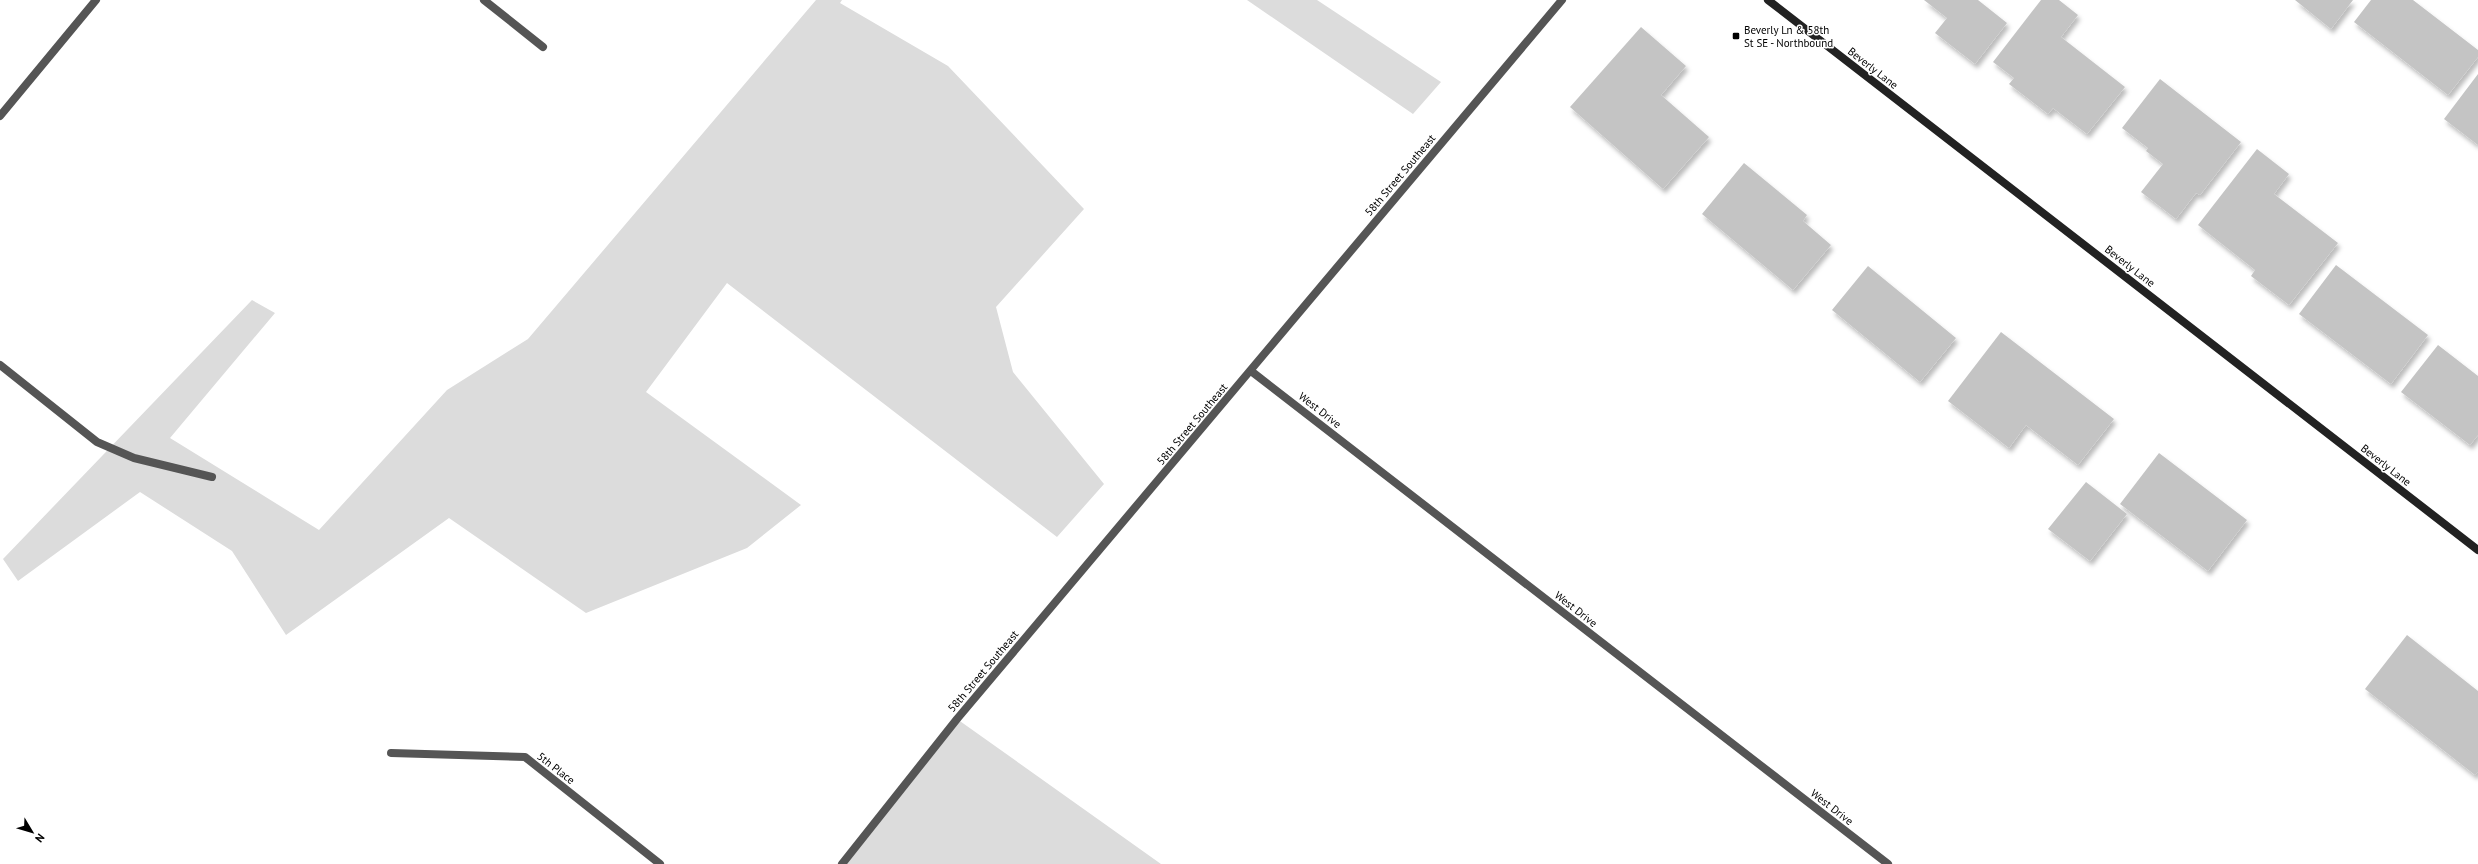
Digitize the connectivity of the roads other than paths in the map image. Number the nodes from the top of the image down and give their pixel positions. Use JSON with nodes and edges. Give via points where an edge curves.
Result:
{"nodes":[{"id":1,"x":96,"y":0,"type":"edge"},
{"id":2,"x":484,"y":0,"type":"edge"},
{"id":3,"x":1562,"y":0,"type":"edge"},
{"id":4,"x":1768,"y":0,"type":"edge"},
{"id":5,"x":543,"y":47,"type":"dead end"},
{"id":6,"x":0,"y":116,"type":"edge"},
{"id":7,"x":0,"y":365,"type":"edge"},
{"id":8,"x":1251,"y":370,"type":"junction"},
{"id":9,"x":212,"y":477,"type":"dead end"},
{"id":10,"x":2478,"y":550,"type":"edge"},
{"id":11,"x":391,"y":753,"type":"dead end"},
{"id":12,"x":660,"y":864,"type":"edge"},
{"id":13,"x":842,"y":864,"type":"edge"},
{"id":14,"x":1888,"y":864,"type":"edge"}],
"edges":[{"from":1,"to":6,"type":"street"},
{"from":2,"to":5,"type":"street"},
{"from":3,"to":8,"type":"street","name":"58th Street Southeast"},
{"from":4,"to":10,"type":"street","name":"Beverly Lane"},
{"from":7,"to":9,"type":"street","via":[[97,442],[134,458]]},
{"from":8,"to":13,"type":"street","name":"58th Street Southeast","via":[[957,719]]},
{"from":8,"to":14,"type":"street","name":"West Drive"},
{"from":11,"to":12,"type":"street","name":"5th Place","via":[[525,758]]}]}
